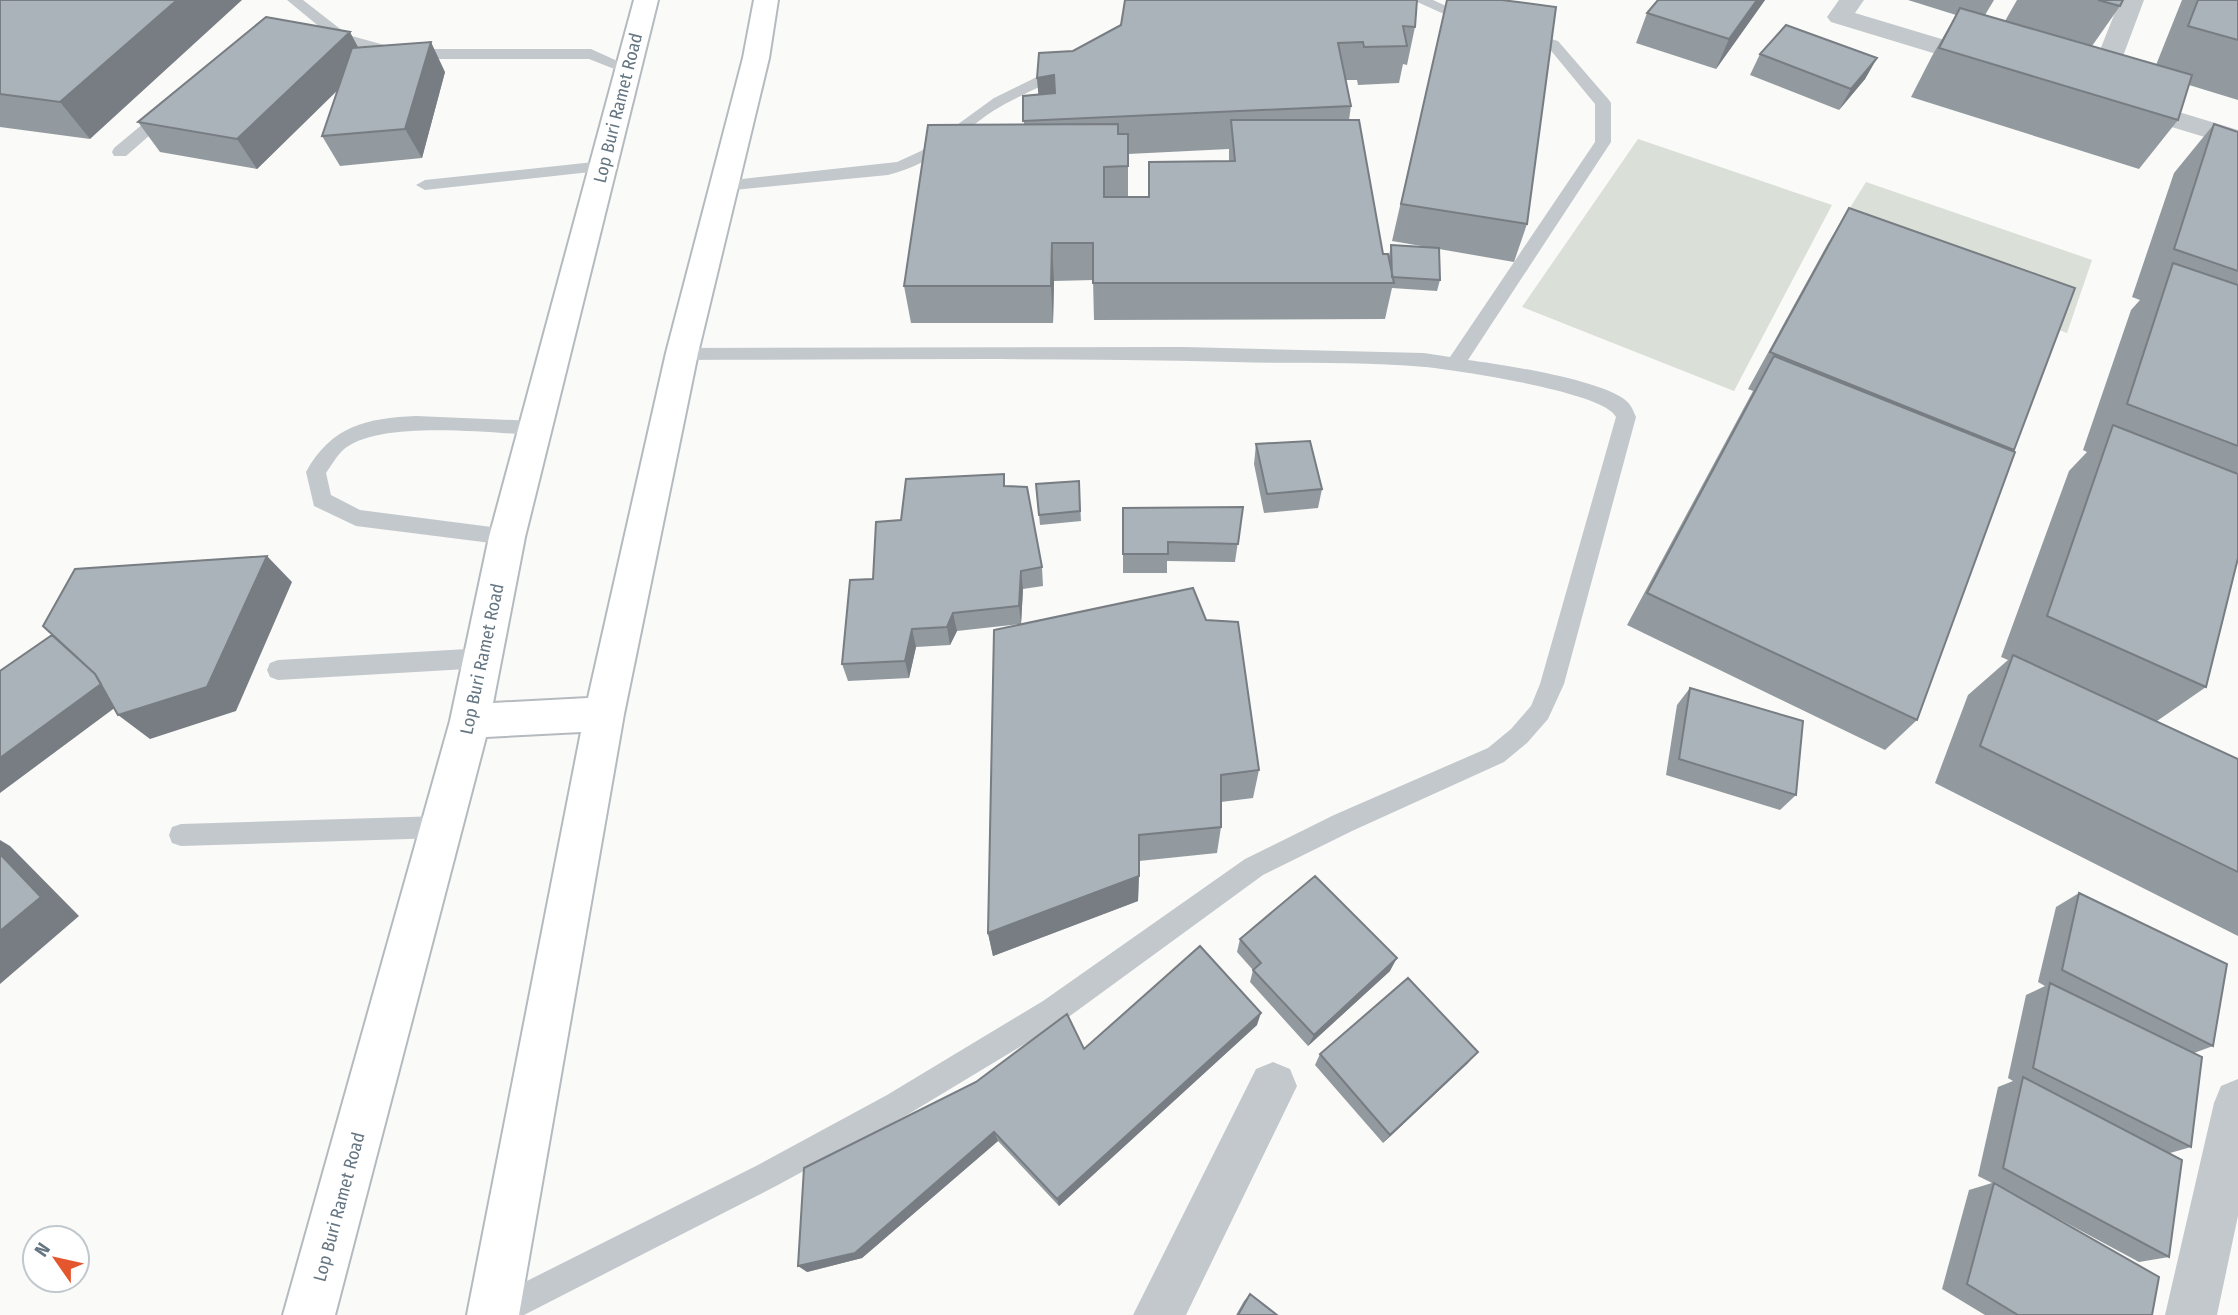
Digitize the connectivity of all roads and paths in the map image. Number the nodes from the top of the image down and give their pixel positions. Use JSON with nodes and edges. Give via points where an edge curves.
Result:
{"nodes":[{"id":1,"x":294,"y":0,"type":"edge"},
{"id":2,"x":646,"y":0,"type":"edge"},
{"id":3,"x":766,"y":0,"type":"edge"},
{"id":4,"x":1420,"y":0,"type":"edge"},
{"id":5,"x":1852,"y":0,"type":"edge"},
{"id":6,"x":2132,"y":0,"type":"edge"},
{"id":7,"x":1490,"y":29,"type":"edge"},
{"id":8,"x":1509,"y":32,"type":"edge"},
{"id":9,"x":308,"y":37,"type":"edge"},
{"id":10,"x":343,"y":38,"type":"junction"},
{"id":11,"x":1076,"y":61,"type":"edge"},
{"id":12,"x":627,"y":69,"type":"junction"},
{"id":13,"x":2018,"y":71,"type":"edge"},
{"id":14,"x":179,"y":101,"type":"edge"},
{"id":15,"x":2238,"y":139,"type":"edge"},
{"id":16,"x":120,"y":152,"type":"dead end"},
{"id":17,"x":603,"y":166,"type":"junction"},
{"id":18,"x":425,"y":185,"type":"dead end"},
{"id":19,"x":724,"y":186,"type":"junction"},
{"id":20,"x":682,"y":353,"type":"junction"},
{"id":21,"x":1455,"y":364,"type":"junction"},
{"id":22,"x":535,"y":428,"type":"junction"},
{"id":23,"x":507,"y":537,"type":"junction"},
{"id":24,"x":484,"y":658,"type":"junction"},
{"id":25,"x":278,"y":670,"type":"dead end"},
{"id":26,"x":604,"y":714,"type":"junction"},
{"id":27,"x":470,"y":721,"type":"junction"},
{"id":28,"x":441,"y":827,"type":"junction"},
{"id":29,"x":181,"y":835,"type":"dead end"},
{"id":30,"x":1273,"y":1086,"type":"dead end"},
{"id":31,"x":2238,"y":1103,"type":"edge"},
{"id":32,"x":309,"y":1315,"type":"edge"},
{"id":33,"x":493,"y":1315,"type":"edge"},
{"id":34,"x":1159,"y":1315,"type":"edge"},
{"id":35,"x":2191,"y":1315,"type":"edge"}],
"edges":[{"from":1,"to":10,"type":"lane"},
{"from":2,"to":12,"type":"main road","name":"Lop Buri Ramet Road"},
{"from":3,"to":19,"type":"main road"},
{"from":4,"to":7,"type":"lane"},
{"from":5,"to":13,"type":"street","via":[[1840,17]]},
{"from":6,"to":15,"type":"street","via":[[2082,91]]},
{"from":8,"to":21,"type":"lane","via":[[1553,44],[1603,103],[1603,142]]},
{"from":9,"to":10,"type":"lane"},
{"from":10,"to":12,"type":"lane","via":[[397,54],[591,54]]},
{"from":11,"to":19,"type":"lane","via":[[980,113],[930,155],[912,164]]},
{"from":12,"to":17,"type":"main road","name":"Lop Buri Ramet Road"},
{"from":14,"to":16,"type":"lane"},
{"from":17,"to":18,"type":"lane"},
{"from":17,"to":22,"type":"main road","name":"Lop Buri Ramet Road"},
{"from":19,"to":20,"type":"main road"},
{"from":20,"to":21,"type":"lane","via":[[1197,355]]},
{"from":20,"to":26,"type":"main road"},
{"from":21,"to":33,"type":"lane","via":[[1597,394],[1616,402],[1626,417],[1552,684],[1541,712],[1519,736],[1496,755],[1254,867],[1053,1011],[897,1105]]},
{"from":22,"to":23,"type":"main road","name":"Lop Buri Ramet Road"},
{"from":22,"to":23,"type":"lane","via":[[380,425],[335,444],[316,472],[321,500],[356,518]]},
{"from":23,"to":24,"type":"main road","name":"Lop Buri Ramet Road"},
{"from":24,"to":25,"type":"lane"},
{"from":24,"to":27,"type":"main road","name":"Lop Buri Ramet Road"},
{"from":26,"to":27,"type":"main road"},
{"from":26,"to":33,"type":"main road"},
{"from":27,"to":28,"type":"main road","name":"Lop Buri Ramet Road"},
{"from":28,"to":29,"type":"lane"},
{"from":28,"to":32,"type":"main road","name":"Lop Buri Ramet Road"},
{"from":30,"to":34,"type":"street"},
{"from":31,"to":35,"type":"street"}]}
